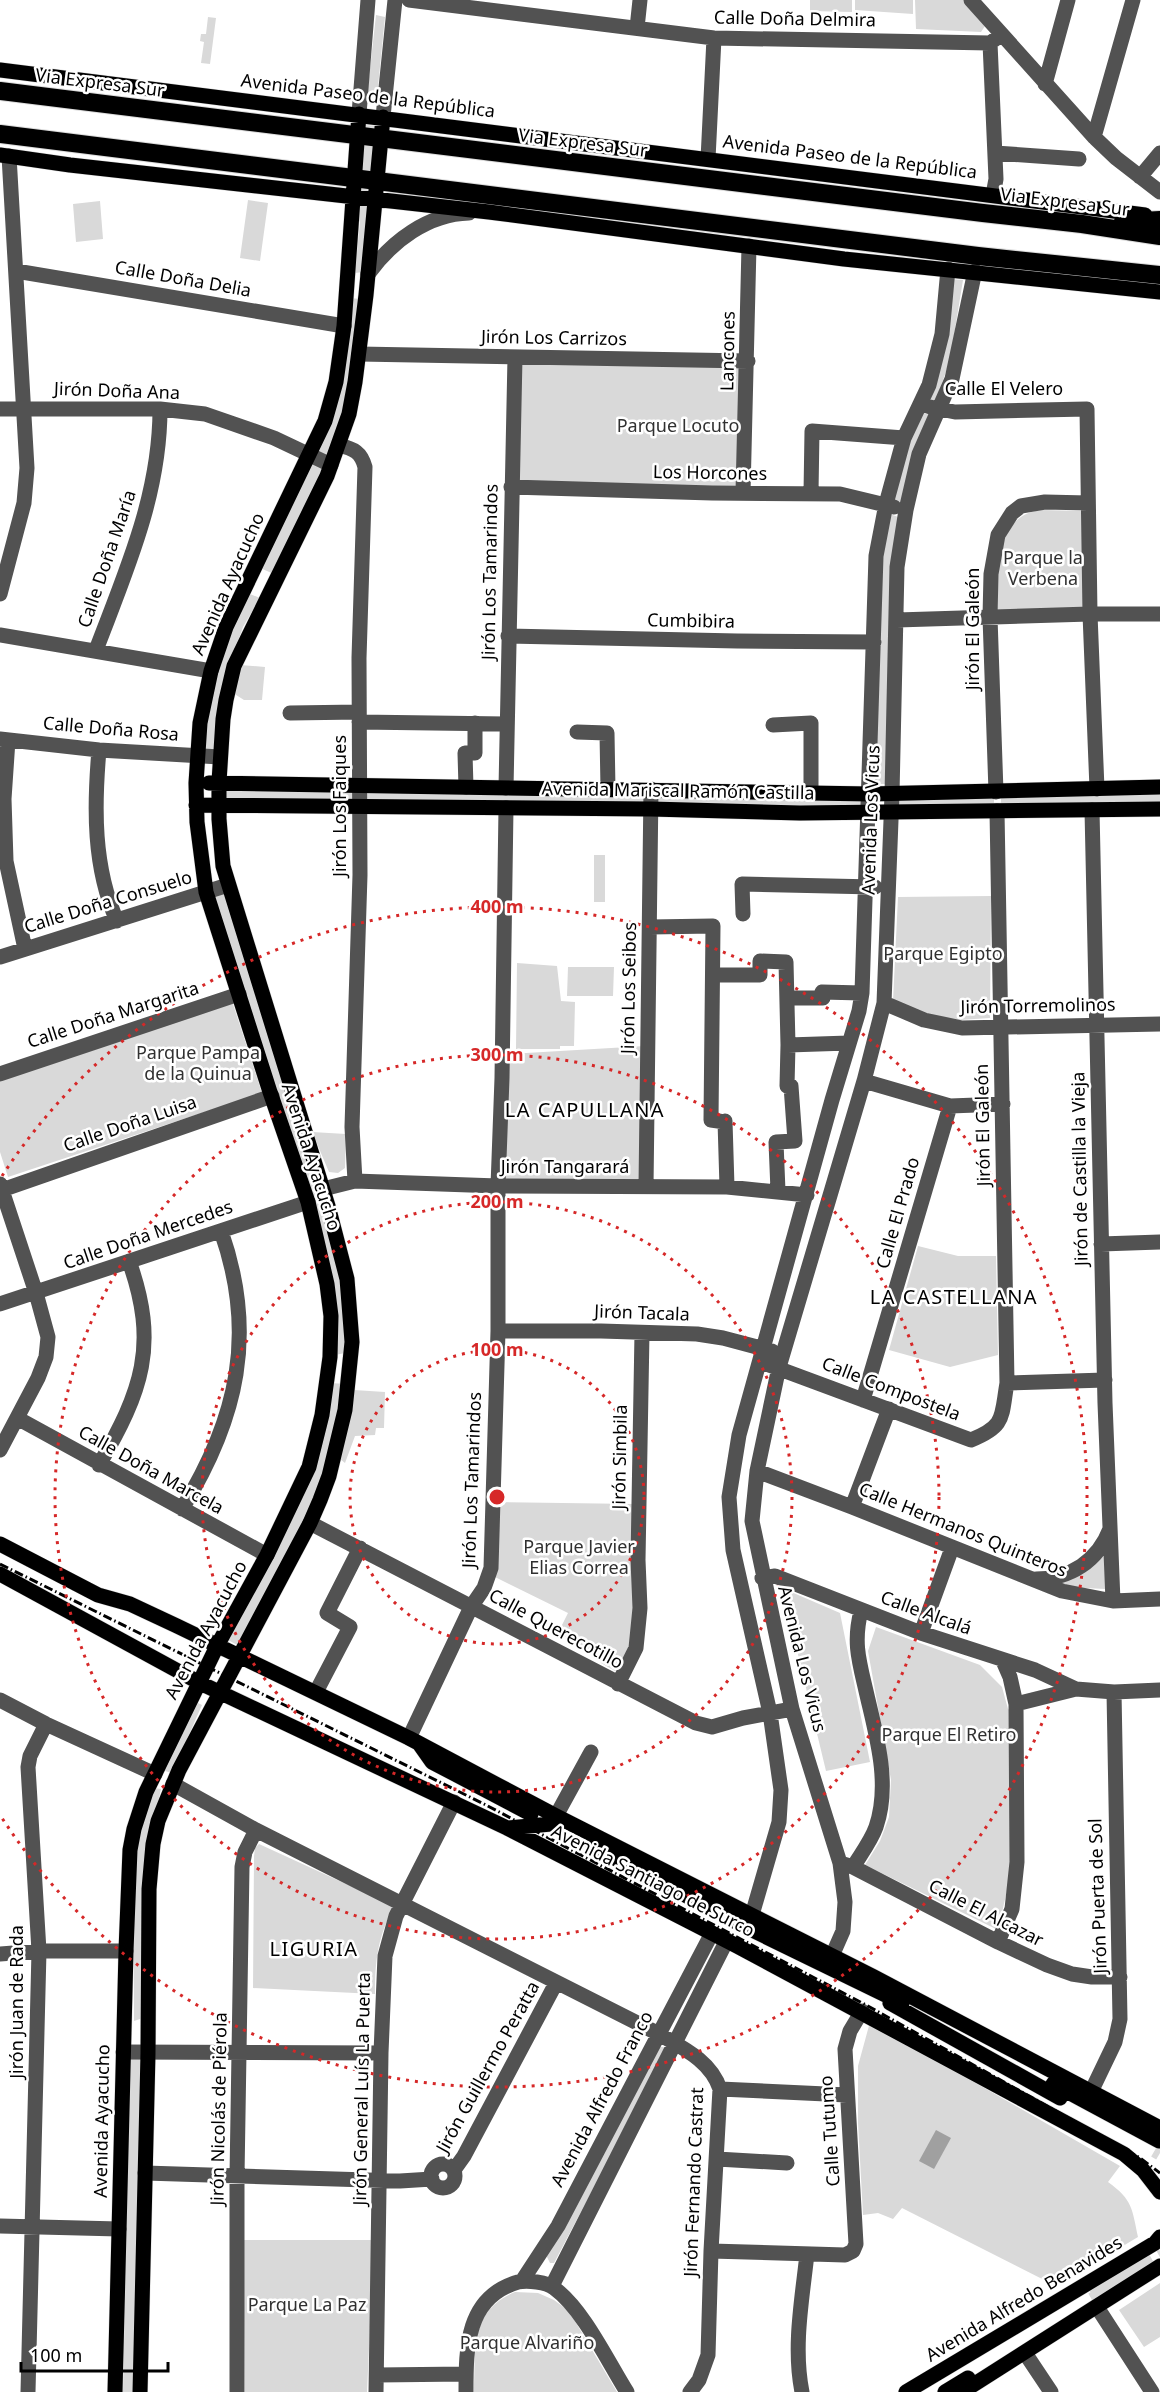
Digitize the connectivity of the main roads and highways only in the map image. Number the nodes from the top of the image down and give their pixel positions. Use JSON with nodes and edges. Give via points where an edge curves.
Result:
{"nodes":[{"id":1,"x":0,"y":70,"type":"edge"},
{"id":2,"x":0,"y":91,"type":"edge"},
{"id":3,"x":359,"y":114,"type":"junction"},
{"id":4,"x":383,"y":117,"type":"junction"},
{"id":5,"x":0,"y":134,"type":"edge"},
{"id":6,"x":358,"y":136,"type":"junction"},
{"id":7,"x":381,"y":139,"type":"junction"},
{"id":8,"x":4,"y":155,"type":"edge"},
{"id":9,"x":355,"y":178,"type":"junction"},
{"id":10,"x":376,"y":190,"type":"junction"},
{"id":11,"x":354,"y":197,"type":"junction"},
{"id":12,"x":352,"y":216,"type":"junction"},
{"id":13,"x":1160,"y":219,"type":"edge"},
{"id":14,"x":1082,"y":224,"type":"junction"},
{"id":15,"x":1160,"y":236,"type":"edge"},
{"id":16,"x":368,"y":274,"type":"junction"},
{"id":17,"x":1160,"y":275,"type":"edge"},
{"id":18,"x":1160,"y":292,"type":"edge"},
{"id":19,"x":347,"y":293,"type":"junction"},
{"id":20,"x":366,"y":295,"type":"junction"},
{"id":21,"x":254,"y":569,"type":"junction"},
{"id":22,"x":276,"y":578,"type":"junction"},
{"id":23,"x":245,"y":588,"type":"junction"},
{"id":24,"x":266,"y":597,"type":"junction"},
{"id":25,"x":219,"y":782,"type":"junction"},
{"id":26,"x":196,"y":783,"type":"junction"},
{"id":27,"x":1160,"y":787,"type":"edge"},
{"id":28,"x":196,"y":805,"type":"junction"},
{"id":29,"x":219,"y":805,"type":"junction"},
{"id":30,"x":1160,"y":809,"type":"edge"},
{"id":31,"x":223,"y":866,"type":"junction"},
{"id":32,"x":202,"y":870,"type":"junction"},
{"id":33,"x":330,"y":1357,"type":"junction"},
{"id":34,"x":351,"y":1358,"type":"junction"},
{"id":35,"x":328,"y":1378,"type":"junction"},
{"id":36,"x":349,"y":1380,"type":"junction"},
{"id":37,"x":0,"y":1534,"type":"edge"},
{"id":38,"x":0,"y":1544,"type":"edge"},
{"id":39,"x":0,"y":1574,"type":"edge"},
{"id":40,"x":0,"y":1583,"type":"edge"},
{"id":41,"x":130,"y":1604,"type":"junction"},
{"id":42,"x":109,"y":1635,"type":"junction"},
{"id":43,"x":217,"y":1646,"type":"junction"},
{"id":44,"x":239,"y":1657,"type":"junction"},
{"id":45,"x":200,"y":1683,"type":"junction"},
{"id":46,"x":220,"y":1692,"type":"junction"},
{"id":47,"x":554,"y":1820,"type":"junction"},
{"id":48,"x":507,"y":1827,"type":"junction"},
{"id":49,"x":873,"y":1983,"type":"junction"},
{"id":50,"x":1158,"y":2140,"type":"edge"},
{"id":51,"x":1160,"y":2192,"type":"edge"},
{"id":52,"x":1160,"y":2237,"type":"edge"},
{"id":53,"x":1160,"y":2266,"type":"edge"},
{"id":54,"x":1091,"y":2300,"type":"junction"},
{"id":55,"x":115,"y":2392,"type":"edge"},
{"id":56,"x":140,"y":2392,"type":"edge"},
{"id":57,"x":906,"y":2392,"type":"edge"},
{"id":58,"x":923,"y":2392,"type":"edge"},
{"id":59,"x":945,"y":2392,"type":"edge"},
{"id":60,"x":962,"y":2392,"type":"edge"}],
"edges":[{"from":1,"to":3,"type":"main road","name":"Avenida Paseo de la República"},
{"from":2,"to":6,"type":"highway","name":"Via Expresa Sur"},
{"from":3,"to":4,"type":"main road","name":"Avenida Paseo de la República"},
{"from":3,"to":6,"type":"main road","name":"Avenida Ayacucho"},
{"from":4,"to":7,"type":"main road","name":"Avenida Ayacucho"},
{"from":4,"to":13,"type":"main road","name":"Avenida Paseo de la República"},
{"from":5,"to":9,"type":"highway"},
{"from":6,"to":7,"type":"highway","name":"Via Expresa Sur"},
{"from":6,"to":9,"type":"main road","name":"Avenida Ayacucho"},
{"from":7,"to":10,"type":"main road","name":"Avenida Ayacucho"},
{"from":7,"to":14,"type":"highway","name":"Via Expresa Sur"},
{"from":8,"to":11,"type":"main road"},
{"from":9,"to":10,"type":"highway"},
{"from":9,"to":11,"type":"main road","name":"Avenida Ayacucho"},
{"from":10,"to":11,"type":"main road"},
{"from":10,"to":16,"type":"main road","name":"Avenida Ayacucho"},
{"from":10,"to":17,"type":"highway"},
{"from":10,"to":18,"type":"main road","via":[[489,212],[844,259]]},
{"from":11,"to":12,"type":"main road","name":"Avenida Ayacucho"},
{"from":12,"to":16,"type":"main road","via":[[356,227],[352,274],[359,279]]},
{"from":12,"to":19,"type":"main road","name":"Avenida Ayacucho"},
{"from":13,"to":14,"type":"highway"},
{"from":14,"to":15,"type":"highway","name":"Via Expresa Sur"},
{"from":16,"to":20,"type":"main road","name":"Avenida Ayacucho"},
{"from":19,"to":20,"type":"main road","via":[[357,288]]},
{"from":19,"to":21,"type":"main road","name":"Avenida Ayacucho","via":[[331,401]]},
{"from":20,"to":22,"type":"main road","name":"Avenida Ayacucho","via":[[349,414],[331,465]]},
{"from":21,"to":22,"type":"main road"},
{"from":21,"to":23,"type":"main road","name":"Avenida Ayacucho"},
{"from":22,"to":24,"type":"main road","name":"Avenida Ayacucho"},
{"from":23,"to":24,"type":"main road"},
{"from":23,"to":26,"type":"main road","name":"Avenida Ayacucho","via":[[211,671],[200,723]]},
{"from":24,"to":25,"type":"main road","name":"Avenida Ayacucho","via":[[234,666],[223,719]]},
{"from":25,"to":26,"type":"main road","name":"Avenida Mariscal Ramón Castilla"},
{"from":25,"to":27,"type":"main road","name":"Avenida Mariscal Ramón Castilla","via":[[870,794]]},
{"from":25,"to":29,"type":"main road","name":"Avenida Ayacucho"},
{"from":26,"to":28,"type":"main road","name":"Avenida Ayacucho"},
{"from":28,"to":29,"type":"main road","name":"Avenida Mariscal Ramón Castilla"},
{"from":28,"to":32,"type":"main road","name":"Avenida Ayacucho"},
{"from":29,"to":30,"type":"main road","name":"Avenida Mariscal Ramón Castilla","via":[[869,813]]},
{"from":29,"to":31,"type":"main road","name":"Avenida Ayacucho"},
{"from":31,"to":32,"type":"main road"},
{"from":31,"to":34,"type":"main road","name":"Avenida Ayacucho","via":[[347,1279]]},
{"from":32,"to":33,"type":"main road","name":"Avenida Ayacucho","via":[[308,1202],[327,1284]]},
{"from":33,"to":34,"type":"main road"},
{"from":33,"to":35,"type":"main road","name":"Avenida Ayacucho"},
{"from":34,"to":36,"type":"main road","name":"Avenida Ayacucho"},
{"from":35,"to":36,"type":"main road"},
{"from":35,"to":43,"type":"main road","name":"Avenida Ayacucho","via":[[309,1467]]},
{"from":36,"to":44,"type":"main road","name":"Avenida Ayacucho","via":[[332,1467],[310,1523]]},
{"from":37,"to":41,"type":"main road","name":"Avenida Santiago de Surco","via":[[103,1586]]},
{"from":38,"to":41,"type":"main road","name":"Avenida Santiago de Surco","via":[[98,1594]]},
{"from":39,"to":42,"type":"main road","name":"Avenida Santiago de Surco"},
{"from":40,"to":42,"type":"main road","name":"Avenida Santiago de Surco","via":[[75,1623]]},
{"from":41,"to":43,"type":"main road","name":"Avenida Santiago de Surco"},
{"from":42,"to":45,"type":"main road","name":"Avenida Santiago de Surco"},
{"from":43,"to":44,"type":"main road","name":"Avenida Santiago de Surco"},
{"from":43,"to":45,"type":"main road","name":"Avenida Ayacucho"},
{"from":44,"to":46,"type":"main road","name":"Avenida Ayacucho"},
{"from":44,"to":47,"type":"main road","name":"Avenida Santiago de Surco","via":[[414,1740]]},
{"from":45,"to":46,"type":"main road","name":"Avenida Santiago de Surco"},
{"from":45,"to":55,"type":"main road","name":"Avenida Ayacucho","via":[[138,1810],[130,1850]]},
{"from":46,"to":48,"type":"main road","name":"Avenida Santiago de Surco"},
{"from":46,"to":56,"type":"main road","name":"Avenida Ayacucho","via":[[158,1821],[150,1866]]},
{"from":47,"to":48,"type":"main road"},
{"from":47,"to":49,"type":"main road","name":"Avenida Santiago de Surco","via":[[752,1915],[832,1956]]},
{"from":47,"to":49,"type":"main road","name":"Avenida Santiago de Surco","via":[[746,1928]]},
{"from":48,"to":51,"type":"main road","name":"Avenida Santiago de Surco","via":[[862,2011],[1124,2154]]},
{"from":49,"to":50,"type":"main road"},
{"from":49,"to":50,"type":"main road","name":"Avenida Santiago de Surco","via":[[1091,2092]]},
{"from":49,"to":50,"type":"main road","name":"Avenida Santiago de Surco","via":[[892,2005]]},
{"from":52,"to":57,"type":"main road","name":"Avenida Alfredo Benavides"},
{"from":53,"to":54,"type":"main road","name":"Avenida Alfredo Benavides"},
{"from":54,"to":58,"type":"main road","name":"Avenida Alfredo Benavides"},
{"from":54,"to":59,"type":"main road","name":"Avenida Alfredo Benavides"},
{"from":54,"to":60,"type":"main road","name":"Avenida Alfredo Benavides","via":[[1025,2353]]}]}
